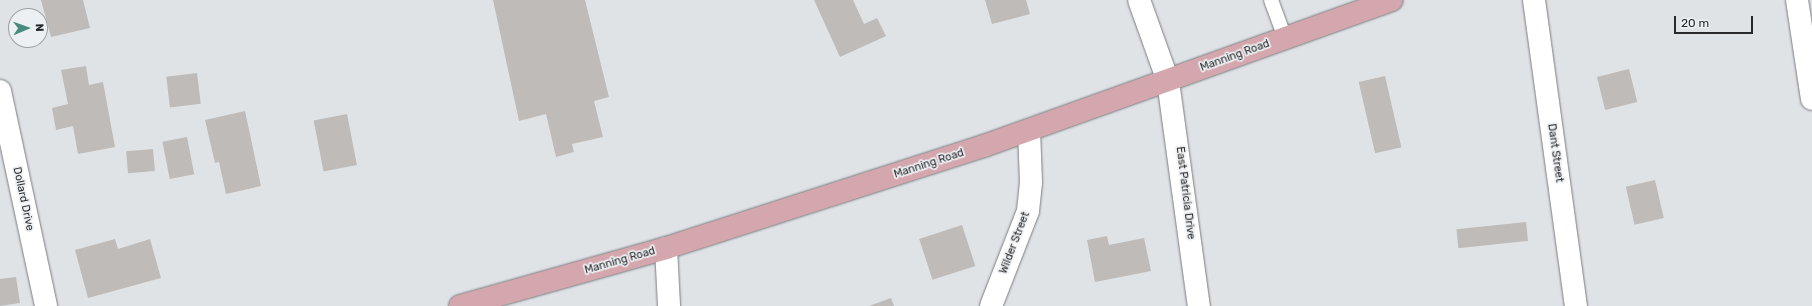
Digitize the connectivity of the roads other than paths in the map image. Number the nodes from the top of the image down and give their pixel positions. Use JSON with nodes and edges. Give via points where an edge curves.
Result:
{"nodes":[{"id":1,"x":1139,"y":0,"type":"edge"},
{"id":2,"x":1271,"y":0,"type":"edge"},
{"id":3,"x":1392,"y":0,"type":"edge"},
{"id":4,"x":1534,"y":0,"type":"edge"},
{"id":5,"x":1797,"y":0,"type":"edge"},
{"id":6,"x":1284,"y":38,"type":"junction"},
{"id":7,"x":1168,"y":81,"type":"junction"},
{"id":8,"x":0,"y":91,"type":"edge"},
{"id":9,"x":1812,"y":99,"type":"edge"},
{"id":10,"x":1030,"y":131,"type":"junction"},
{"id":11,"x":666,"y":248,"type":"junction"},
{"id":12,"x":46,"y":306,"type":"edge"},
{"id":13,"x":460,"y":306,"type":"edge"},
{"id":14,"x":669,"y":306,"type":"edge"},
{"id":15,"x":991,"y":306,"type":"edge"},
{"id":16,"x":1199,"y":306,"type":"edge"},
{"id":17,"x":1576,"y":306,"type":"edge"}],
"edges":[{"from":1,"to":7,"type":"street","name":"East Patricia Drive"},
{"from":2,"to":6,"type":"lane"},
{"from":3,"to":6,"type":"main road","name":"Manning Road"},
{"from":4,"to":17,"type":"street","name":"Dant Street"},
{"from":5,"to":9,"type":"street"},
{"from":6,"to":7,"type":"main road","name":"Manning Road"},
{"from":7,"to":10,"type":"main road","name":"Manning Road"},
{"from":7,"to":16,"type":"street","name":"East Patricia Drive"},
{"from":8,"to":12,"type":"street","name":"Dollard Drive"},
{"from":10,"to":11,"type":"main road","name":"Manning Road"},
{"from":10,"to":15,"type":"street","name":"Wilder Street","via":[[1031,182],[1028,211]]},
{"from":11,"to":13,"type":"main road","name":"Manning Road"},
{"from":11,"to":14,"type":"street"}]}
